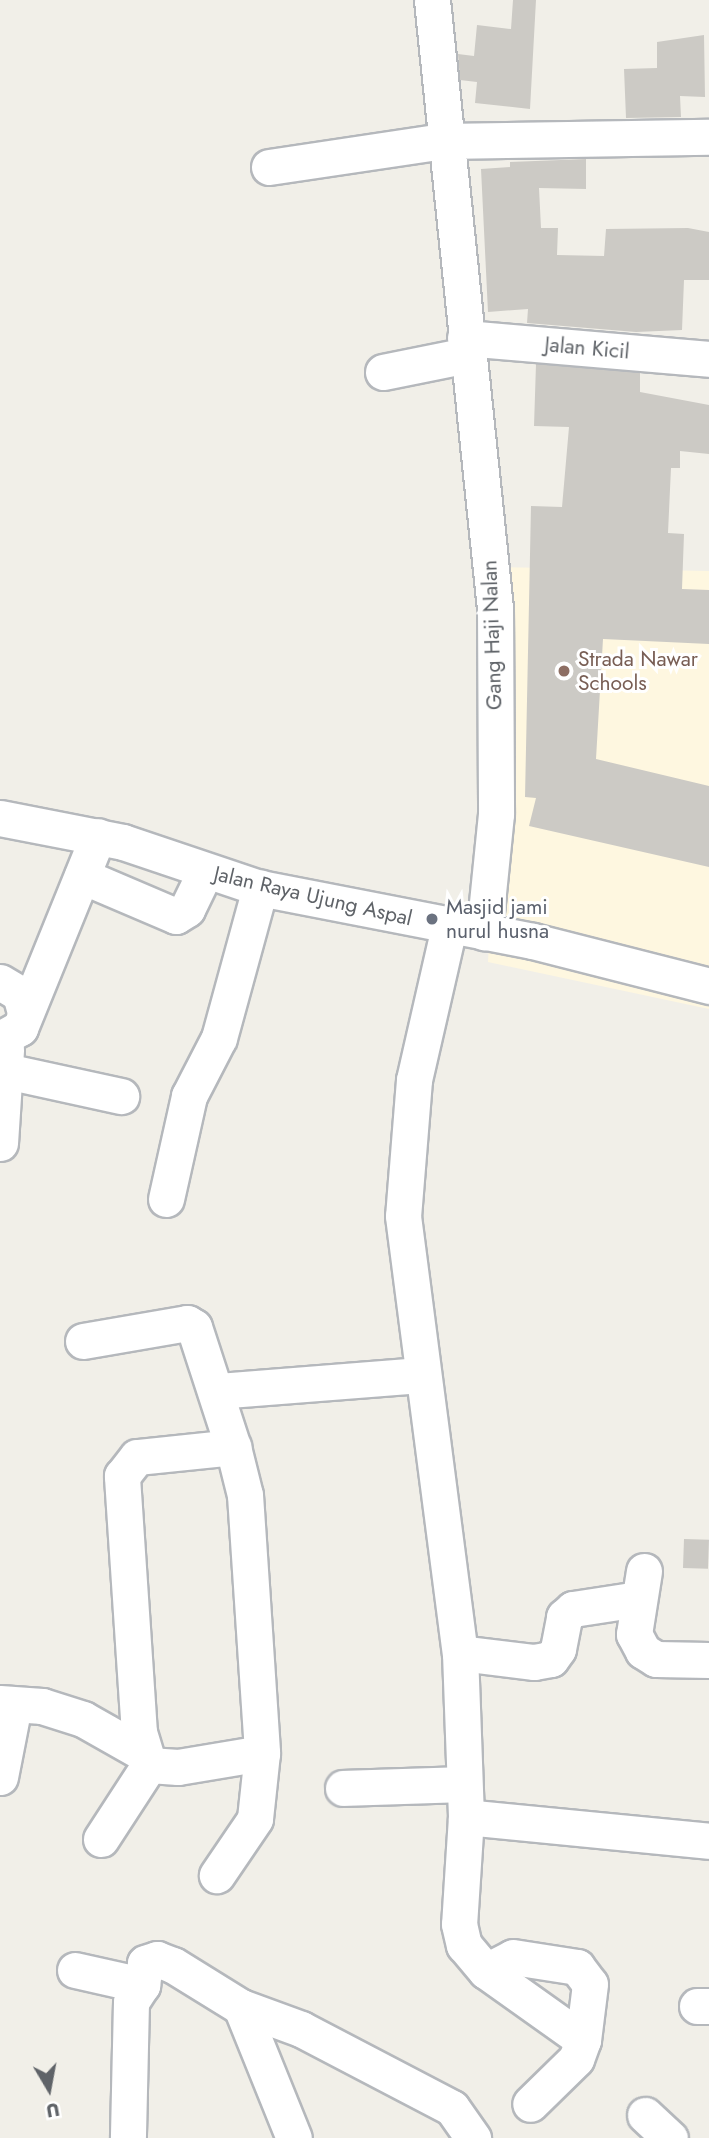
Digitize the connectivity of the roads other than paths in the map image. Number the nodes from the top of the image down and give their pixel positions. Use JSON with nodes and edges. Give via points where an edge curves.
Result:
{"nodes":[{"id":1,"x":432,"y":0,"type":"edge"},
{"id":2,"x":709,"y":137,"type":"edge"},
{"id":3,"x":444,"y":141,"type":"junction"},
{"id":4,"x":269,"y":167,"type":"dead end"},
{"id":5,"x":466,"y":346,"type":"junction"},
{"id":6,"x":709,"y":359,"type":"edge"},
{"id":7,"x":383,"y":372,"type":"dead end"},
{"id":8,"x":0,"y":818,"type":"edge"},
{"id":9,"x":98,"y":836,"type":"junction"},
{"id":10,"x":205,"y":872,"type":"junction"},
{"id":11,"x":82,"y":876,"type":"junction"},
{"id":12,"x":260,"y":888,"type":"junction"},
{"id":13,"x":449,"y":927,"type":"junction"},
{"id":14,"x":484,"y":932,"type":"junction"},
{"id":15,"x":0,"y":982,"type":"edge"},
{"id":16,"x":709,"y":986,"type":"edge"},
{"id":17,"x":9,"y":1040,"type":"edge"},
{"id":18,"x":121,"y":1096,"type":"dead end"},
{"id":19,"x":0,"y":1143,"type":"edge"},
{"id":20,"x":166,"y":1199,"type":"dead end"},
{"id":21,"x":82,"y":1341,"type":"dead end"},
{"id":22,"x":422,"y":1375,"type":"junction"},
{"id":23,"x":218,"y":1391,"type":"junction"},
{"id":24,"x":233,"y":1447,"type":"junction"},
{"id":25,"x":460,"y":1653,"type":"junction"},
{"id":26,"x":709,"y":1660,"type":"edge"},
{"id":27,"x":7,"y":1704,"type":"edge"},
{"id":28,"x":262,"y":1753,"type":"junction"},
{"id":29,"x":146,"y":1759,"type":"junction"},
{"id":30,"x":0,"y":1777,"type":"edge"},
{"id":31,"x":343,"y":1788,"type":"dead end"},
{"id":32,"x":465,"y":1800,"type":"junction"},
{"id":33,"x":101,"y":1839,"type":"dead end"},
{"id":34,"x":709,"y":1841,"type":"edge"},
{"id":35,"x":217,"y":1875,"type":"dead end"},
{"id":36,"x":75,"y":1970,"type":"dead end"},
{"id":37,"x":486,"y":1971,"type":"junction"},
{"id":38,"x":142,"y":1985,"type":"junction"},
{"id":39,"x":241,"y":2007,"type":"junction"},
{"id":40,"x":583,"y":2040,"type":"junction"},
{"id":41,"x":530,"y":2104,"type":"dead end"},
{"id":42,"x":128,"y":2138,"type":"edge"},
{"id":43,"x":294,"y":2138,"type":"edge"},
{"id":44,"x":473,"y":2138,"type":"edge"}],
"edges":[{"from":1,"to":3,"type":"street","name":"Gang Haji Nalan"},
{"from":2,"to":3,"type":"street"},
{"from":3,"to":4,"type":"street"},
{"from":3,"to":5,"type":"street","name":"Gang Haji Nalan"},
{"from":5,"to":6,"type":"street","name":"Jalan Kicil"},
{"from":5,"to":7,"type":"street","name":"Jalan Kicil"},
{"from":5,"to":14,"type":"street","name":"Gang Haji Nalan","via":[[495,609],[496,814]]},
{"from":8,"to":9,"type":"street","name":"Jalan Raya Ujung Aspal"},
{"from":9,"to":10,"type":"street","name":"Jalan Raya Ujung Aspal"},
{"from":9,"to":11,"type":"street"},
{"from":10,"to":11,"type":"street","via":[[187,909],[176,916]]},
{"from":10,"to":12,"type":"street","name":"Jalan Raya Ujung Aspal"},
{"from":11,"to":17,"type":"street"},
{"from":12,"to":13,"type":"street","name":"Jalan Raya Ujung Aspal"},
{"from":12,"to":20,"type":"street","via":[[219,1038],[189,1096]]},
{"from":13,"to":14,"type":"street","name":"Jalan Raya Ujung Aspal"},
{"from":13,"to":22,"type":"street","via":[[414,1080],[403,1216]]},
{"from":14,"to":16,"type":"street","name":"Jalan Raya Ujung Aspal"},
{"from":15,"to":17,"type":"street","via":[[20,994]]},
{"from":17,"to":18,"type":"street"},
{"from":17,"to":19,"type":"street"},
{"from":21,"to":23,"type":"street","via":[[187,1323],[194,1327]]},
{"from":22,"to":23,"type":"street"},
{"from":22,"to":25,"type":"street"},
{"from":23,"to":24,"type":"street"},
{"from":24,"to":28,"type":"street","via":[[245,1495]]},
{"from":24,"to":29,"type":"street","via":[[137,1457],[122,1476]]},
{"from":25,"to":26,"type":"street","via":[[534,1662],[551,1659],[558,1649],[564,1617],[573,1609],[641,1585],[634,1634],[643,1651],[656,1659]]},
{"from":25,"to":32,"type":"street"},
{"from":27,"to":29,"type":"street","via":[[42,1706],[83,1719]]},
{"from":27,"to":30,"type":"street"},
{"from":28,"to":29,"type":"street","via":[[178,1767]]},
{"from":28,"to":35,"type":"street","via":[[255,1819]]},
{"from":29,"to":33,"type":"street"},
{"from":31,"to":32,"type":"street"},
{"from":32,"to":34,"type":"street"},
{"from":32,"to":37,"type":"street","via":[[459,1924],[464,1945]]},
{"from":36,"to":38,"type":"street"},
{"from":37,"to":40,"type":"street"},
{"from":37,"to":40,"type":"street","via":[[513,1957],[577,1967],[590,1984]]},
{"from":38,"to":39,"type":"street","via":[[145,1963],[157,1959]]},
{"from":38,"to":42,"type":"street","via":[[131,2003]]},
{"from":39,"to":43,"type":"street"},
{"from":39,"to":44,"type":"street","via":[[301,2029],[452,2108]]},
{"from":40,"to":41,"type":"street","via":[[566,2074]]}]}
